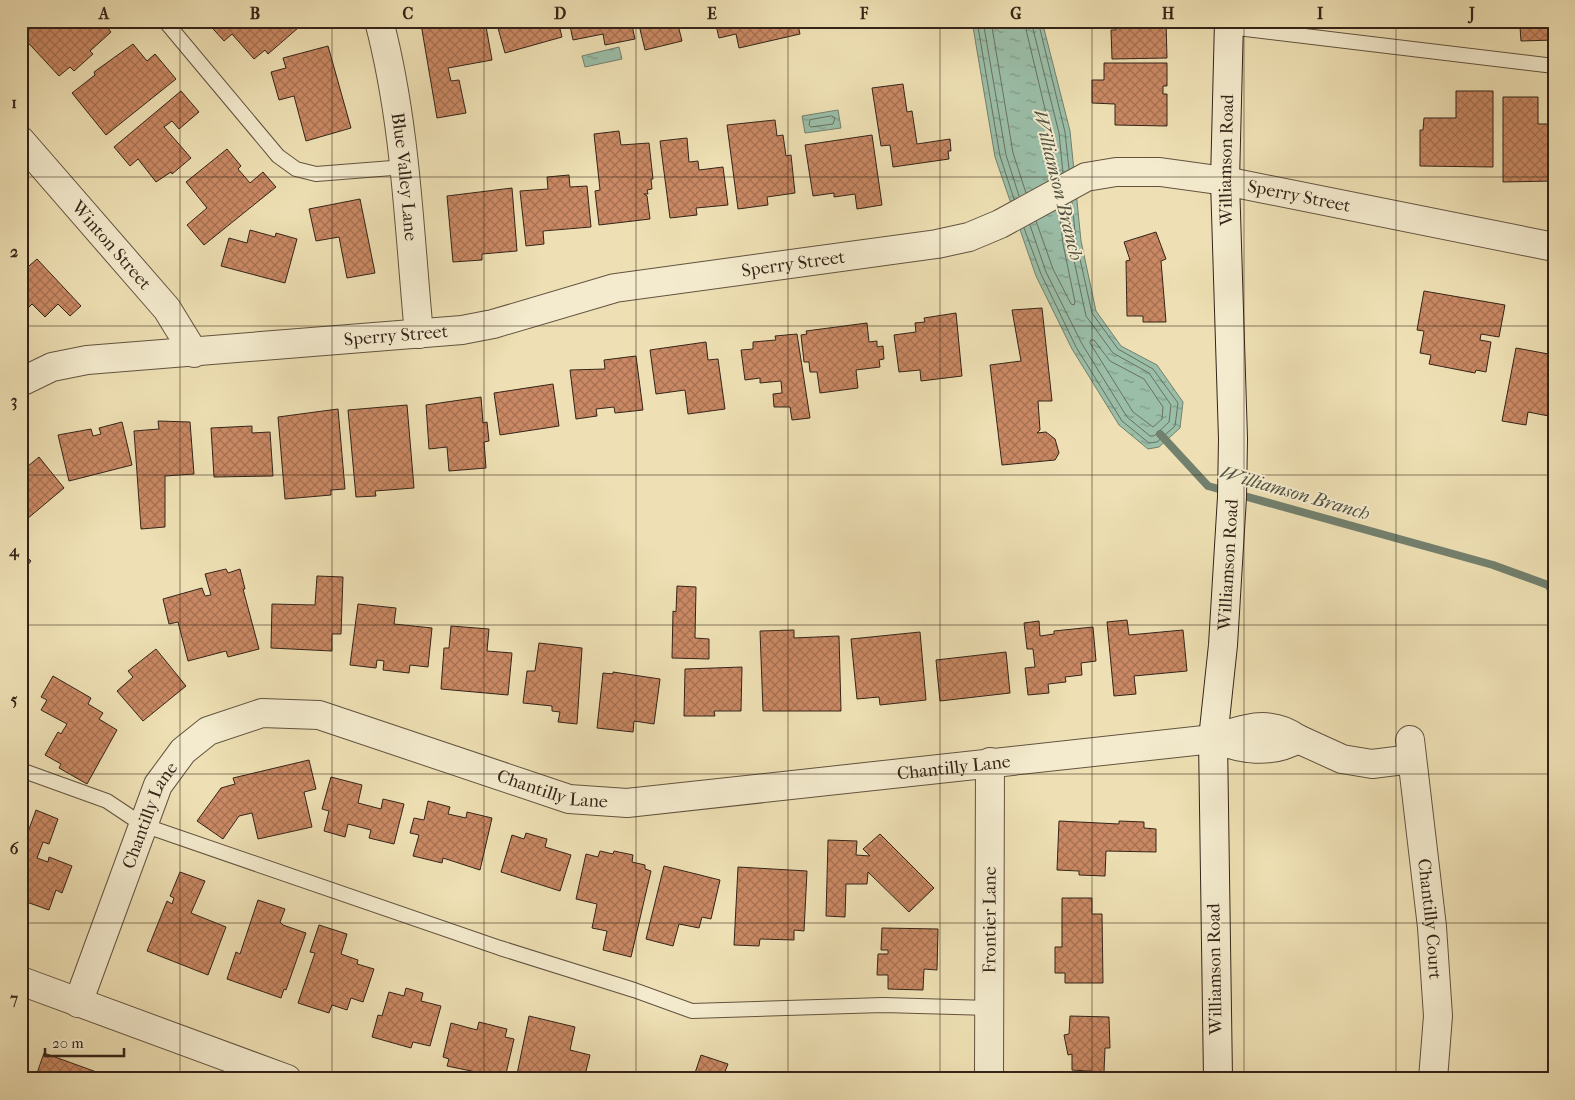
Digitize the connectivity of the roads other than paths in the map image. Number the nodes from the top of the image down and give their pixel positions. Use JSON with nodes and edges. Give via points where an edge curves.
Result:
{"nodes":[{"id":1,"x":165,"y":21,"type":"edge"},
{"id":2,"x":379,"y":21,"type":"edge"},
{"id":3,"x":1229,"y":24,"type":"edge"},
{"id":4,"x":1554,"y":66,"type":"edge"},
{"id":5,"x":21,"y":141,"type":"edge"},
{"id":6,"x":405,"y":167,"type":"junction"},
{"id":7,"x":1225,"y":181,"type":"junction"},
{"id":8,"x":1554,"y":247,"type":"edge"},
{"id":9,"x":419,"y":334,"type":"junction"},
{"id":10,"x":194,"y":353,"type":"junction"},
{"id":11,"x":21,"y":382,"type":"edge"},
{"id":12,"x":1212,"y":739,"type":"junction"},
{"id":13,"x":990,"y":762,"type":"junction"},
{"id":14,"x":21,"y":770,"type":"edge"},
{"id":15,"x":143,"y":826,"type":"junction"},
{"id":16,"x":21,"y":981,"type":"edge"},
{"id":17,"x":78,"y":1003,"type":"junction"},
{"id":18,"x":990,"y":1008,"type":"junction"},
{"id":19,"x":287,"y":1079,"type":"edge"},
{"id":20,"x":989,"y":1079,"type":"edge"},
{"id":21,"x":1218,"y":1079,"type":"edge"},
{"id":22,"x":1433,"y":1079,"type":"edge"}],
"edges":[{"from":1,"to":6,"type":"lane","via":[[278,156],[296,169],[316,174]]},
{"from":2,"to":6,"type":"street","name":"Blue Valley Lane"},
{"from":3,"to":4,"type":"lane"},
{"from":3,"to":7,"type":"street","name":"Williamson Road"},
{"from":5,"to":10,"type":"street","name":"Winton Street","via":[[167,309]]},
{"from":6,"to":9,"type":"street","name":"Blue Valley Lane"},
{"from":7,"to":8,"type":"street","name":"Sperry Street"},
{"from":7,"to":9,"type":"street","name":"Sperry Street","via":[[1160,172],[1116,172],[1086,178],[969,238],[655,281],[615,288],[493,324]]},
{"from":7,"to":12,"type":"street","name":"Williamson Road","via":[[1232,497],[1223,645]]},
{"from":9,"to":10,"type":"street","name":"Sperry Street"},
{"from":10,"to":11,"type":"street","name":"Sperry Street","via":[[87,360],[52,367]]},
{"from":12,"to":13,"type":"street","name":"Chantilly Lane"},
{"from":12,"to":21,"type":"street","name":"Williamson Road"},
{"from":12,"to":22,"type":"street","name":"Chantilly Court","via":[[1240,748],[1282,748],[1298,739],[1342,759],[1372,764],[1411,749],[1432,927],[1438,1016]]},
{"from":13,"to":15,"type":"street","name":"Chantilly Lane","via":[[627,803],[569,799],[319,715],[262,713],[208,731],[183,751],[158,785]]},
{"from":13,"to":18,"type":"street","name":"Frontier Lane"},
{"from":14,"to":15,"type":"lane","via":[[107,802]]},
{"from":15,"to":17,"type":"street","name":"Chantilly Lane"},
{"from":15,"to":18,"type":"lane","via":[[692,1011],[883,1005]]},
{"from":16,"to":17,"type":"street"},
{"from":17,"to":19,"type":"street"},
{"from":18,"to":20,"type":"street","name":"Frontier Lane"}]}
